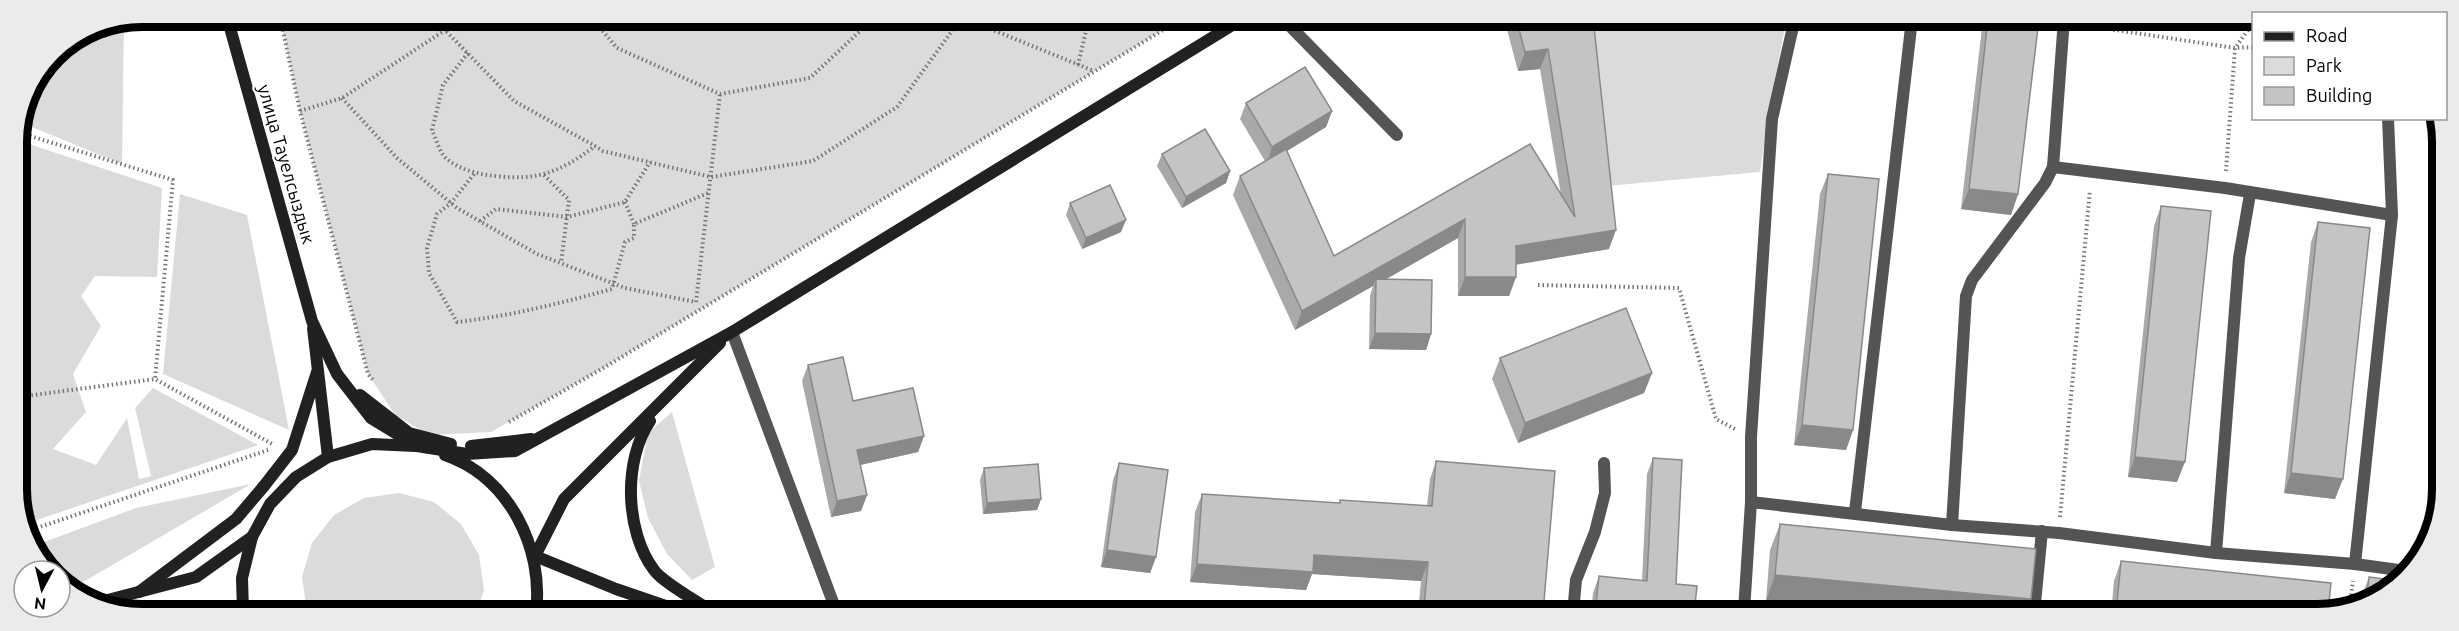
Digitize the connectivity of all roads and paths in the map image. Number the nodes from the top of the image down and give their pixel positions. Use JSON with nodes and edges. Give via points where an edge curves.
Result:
{"nodes":[{"id":1,"x":230,"y":27,"type":"edge"},
{"id":2,"x":282,"y":27,"type":"edge"},
{"id":3,"x":443,"y":27,"type":"edge"},
{"id":4,"x":450,"y":27,"type":"edge"},
{"id":5,"x":599,"y":27,"type":"edge"},
{"id":6,"x":864,"y":27,"type":"edge"},
{"id":7,"x":955,"y":27,"type":"edge"},
{"id":8,"x":984,"y":27,"type":"edge"},
{"id":9,"x":1087,"y":27,"type":"edge"},
{"id":10,"x":1168,"y":27,"type":"edge"},
{"id":11,"x":1229,"y":27,"type":"edge"},
{"id":12,"x":1291,"y":27,"type":"edge"},
{"id":13,"x":1793,"y":27,"type":"edge"},
{"id":14,"x":1911,"y":27,"type":"edge"},
{"id":15,"x":2064,"y":27,"type":"edge"},
{"id":16,"x":2102,"y":27,"type":"edge"},
{"id":17,"x":2250,"y":27,"type":"edge"},
{"id":18,"x":445,"y":30,"type":"junction"},
{"id":19,"x":2252,"y":47,"type":"edge"},
{"id":20,"x":2235,"y":48,"type":"junction"},
{"id":21,"x":468,"y":53,"type":"junction"},
{"id":22,"x":1078,"y":65,"type":"junction"},
{"id":23,"x":1095,"y":71,"type":"junction"},
{"id":24,"x":720,"y":94,"type":"junction"},
{"id":25,"x":342,"y":98,"type":"junction"},
{"id":26,"x":300,"y":111,"type":"junction"},
{"id":27,"x":2388,"y":120,"type":"edge"},
{"id":28,"x":27,"y":135,"type":"edge"},
{"id":29,"x":1397,"y":135,"type":"dead end"},
{"id":30,"x":595,"y":146,"type":"junction"},
{"id":31,"x":650,"y":162,"type":"junction"},
{"id":32,"x":2053,"y":167,"type":"junction"},
{"id":33,"x":2091,"y":172,"type":"junction"},
{"id":34,"x":474,"y":174,"type":"junction"},
{"id":35,"x":544,"y":175,"type":"junction"},
{"id":36,"x":711,"y":177,"type":"junction"},
{"id":37,"x":2225,"y":188,"type":"junction"},
{"id":38,"x":709,"y":193,"type":"junction"},
{"id":39,"x":2250,"y":194,"type":"junction"},
{"id":40,"x":625,"y":202,"type":"junction"},
{"id":41,"x":451,"y":203,"type":"junction"},
{"id":42,"x":2392,"y":215,"type":"junction"},
{"id":43,"x":567,"y":217,"type":"junction"},
{"id":44,"x":480,"y":221,"type":"junction"},
{"id":45,"x":634,"y":224,"type":"junction"},
{"id":46,"x":561,"y":263,"type":"junction"},
{"id":47,"x":614,"y":284,"type":"junction"},
{"id":48,"x":1538,"y":285,"type":"dead end"},
{"id":49,"x":312,"y":321,"type":"junction"},
{"id":50,"x":732,"y":332,"type":"junction"},
{"id":51,"x":317,"y":372,"type":"junction"},
{"id":52,"x":337,"y":374,"type":"junction"},
{"id":53,"x":155,"y":380,"type":"junction"},
{"id":54,"x":374,"y":382,"type":"dead end"},
{"id":55,"x":27,"y":396,"type":"edge"},
{"id":56,"x":665,"y":398,"type":"junction"},
{"id":57,"x":502,"y":426,"type":"dead end"},
{"id":58,"x":1751,"y":437,"type":"junction"},
{"id":59,"x":539,"y":438,"type":"junction"},
{"id":60,"x":417,"y":446,"type":"junction"},
{"id":61,"x":328,"y":457,"type":"junction"},
{"id":62,"x":1604,"y":463,"type":"dead end"},
{"id":63,"x":1751,"y":502,"type":"junction"},
{"id":64,"x":1855,"y":512,"type":"junction"},
{"id":65,"x":1952,"y":525,"type":"junction"},
{"id":66,"x":34,"y":529,"type":"edge"},
{"id":67,"x":2042,"y":531,"type":"junction"},
{"id":68,"x":2059,"y":533,"type":"junction"},
{"id":69,"x":252,"y":537,"type":"junction"},
{"id":70,"x":2216,"y":553,"type":"junction"},
{"id":71,"x":535,"y":556,"type":"junction"},
{"id":72,"x":2355,"y":564,"type":"junction"},
{"id":73,"x":2397,"y":571,"type":"edge"},
{"id":74,"x":140,"y":592,"type":"junction"},
{"id":75,"x":110,"y":599,"type":"edge"},
{"id":76,"x":243,"y":604,"type":"edge"},
{"id":77,"x":537,"y":604,"type":"edge"},
{"id":78,"x":659,"y":604,"type":"edge"},
{"id":79,"x":701,"y":604,"type":"edge"},
{"id":80,"x":834,"y":604,"type":"edge"},
{"id":81,"x":1574,"y":604,"type":"edge"},
{"id":82,"x":1744,"y":604,"type":"edge"},
{"id":83,"x":2035,"y":604,"type":"edge"}],
"edges":[{"from":1,"to":49,"type":"main road","name":"улица Тауелсыздык"},
{"from":2,"to":26,"type":"path"},
{"from":3,"to":18,"type":"path"},
{"from":4,"to":18,"type":"path"},
{"from":5,"to":24,"type":"path","via":[[617,48]]},
{"from":6,"to":24,"type":"path","via":[[810,78]]},
{"from":7,"to":36,"type":"path","via":[[897,107],[813,161]]},
{"from":8,"to":22,"type":"path"},
{"from":9,"to":22,"type":"path"},
{"from":10,"to":23,"type":"path"},
{"from":11,"to":50,"type":"main road"},
{"from":12,"to":29,"type":"street"},
{"from":13,"to":58,"type":"street","via":[[1772,119]]},
{"from":14,"to":64,"type":"street"},
{"from":15,"to":32,"type":"street"},
{"from":16,"to":20,"type":"path"},
{"from":17,"to":20,"type":"path"},
{"from":18,"to":21,"type":"path"},
{"from":18,"to":25,"type":"path"},
{"from":19,"to":20,"type":"path"},
{"from":20,"to":37,"type":"path"},
{"from":21,"to":30,"type":"path","via":[[514,101]]},
{"from":21,"to":34,"type":"path","via":[[443,86],[432,130],[445,159]]},
{"from":22,"to":23,"type":"path"},
{"from":23,"to":57,"type":"path"},
{"from":24,"to":36,"type":"path"},
{"from":25,"to":26,"type":"path"},
{"from":25,"to":41,"type":"path","via":[[397,158]]},
{"from":26,"to":54,"type":"path","via":[[368,374]]},
{"from":27,"to":42,"type":"street"},
{"from":28,"to":53,"type":"path","via":[[173,180]]},
{"from":30,"to":31,"type":"path"},
{"from":30,"to":35,"type":"path","via":[[573,163]]},
{"from":31,"to":36,"type":"path"},
{"from":31,"to":40,"type":"path"},
{"from":32,"to":33,"type":"street"},
{"from":32,"to":65,"type":"street","via":[[1971,280],[1966,296]]},
{"from":33,"to":37,"type":"street"},
{"from":33,"to":68,"type":"path"},
{"from":34,"to":35,"type":"path","via":[[518,179]]},
{"from":34,"to":41,"type":"path"},
{"from":35,"to":43,"type":"path","via":[[569,200]]},
{"from":36,"to":38,"type":"path"},
{"from":37,"to":39,"type":"street"},
{"from":38,"to":45,"type":"path"},
{"from":38,"to":47,"type":"path","via":[[696,302]]},
{"from":39,"to":42,"type":"street"},
{"from":39,"to":70,"type":"street","via":[[2239,258]]},
{"from":40,"to":43,"type":"path"},
{"from":40,"to":45,"type":"path"},
{"from":41,"to":44,"type":"path"},
{"from":41,"to":47,"type":"path","via":[[437,214],[427,248],[429,273],[457,322],[545,308],[612,289]]},
{"from":42,"to":72,"type":"street"},
{"from":43,"to":44,"type":"path","via":[[496,209]]},
{"from":43,"to":46,"type":"path"},
{"from":44,"to":46,"type":"path","via":[[537,254]]},
{"from":45,"to":47,"type":"path","via":[[634,238],[625,242]]},
{"from":46,"to":47,"type":"path"},
{"from":48,"to":58,"type":"path","via":[[1679,288],[1716,419]]},
{"from":49,"to":51,"type":"main road","name":"улица Тауелсыздык"},
{"from":49,"to":52,"type":"main road","name":"улица Тауелсыздык"},
{"from":50,"to":56,"type":"main road"},
{"from":50,"to":59,"type":"main road"},
{"from":50,"to":80,"type":"street"},
{"from":51,"to":61,"type":"main road","name":"улица Тауелсыздык"},
{"from":51,"to":74,"type":"main road","via":[[292,450],[264,486],[236,519]]},
{"from":52,"to":59,"type":"main road","via":[[370,405],[409,433],[462,447]]},
{"from":52,"to":60,"type":"main road","name":"улица Тауелсыздык","via":[[370,418]]},
{"from":53,"to":55,"type":"path"},
{"from":53,"to":66,"type":"path","via":[[277,447]]},
{"from":56,"to":71,"type":"main road","via":[[564,499]]},
{"from":56,"to":79,"type":"main road","via":[[640,435],[632,466],[639,544],[655,572]]},
{"from":58,"to":63,"type":"street"},
{"from":59,"to":60,"type":"main road","via":[[515,451],[467,454]]},
{"from":60,"to":61,"type":"main road","via":[[372,444]]},
{"from":60,"to":71,"type":"main road","via":[[457,459],[492,483],[519,517]]},
{"from":61,"to":69,"type":"main road","via":[[296,477],[270,504]]},
{"from":62,"to":81,"type":"street","via":[[1605,493],[1576,580]]},
{"from":63,"to":64,"type":"street"},
{"from":63,"to":82,"type":"street"},
{"from":64,"to":65,"type":"street"},
{"from":65,"to":67,"type":"street"},
{"from":67,"to":68,"type":"street"},
{"from":67,"to":83,"type":"street"},
{"from":68,"to":70,"type":"street"},
{"from":69,"to":74,"type":"main road","via":[[196,577]]},
{"from":69,"to":76,"type":"main road","via":[[242,578]]},
{"from":70,"to":72,"type":"street"},
{"from":71,"to":77,"type":"main road"},
{"from":71,"to":78,"type":"main road"},
{"from":72,"to":73,"type":"street"},
{"from":74,"to":75,"type":"main road"}]}
